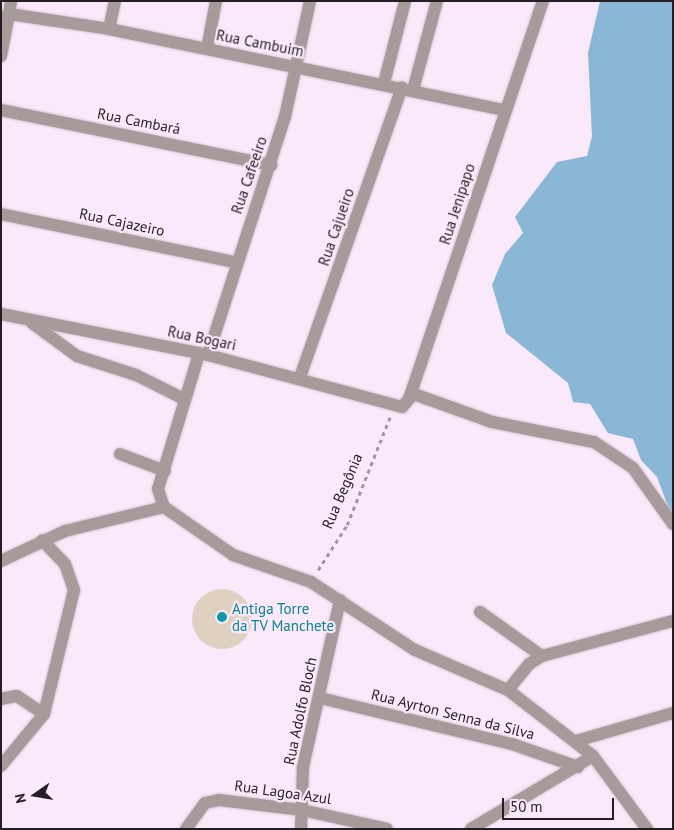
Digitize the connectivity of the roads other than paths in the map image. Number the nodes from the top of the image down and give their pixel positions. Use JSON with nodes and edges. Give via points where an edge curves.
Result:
{"nodes":[{"id":1,"x":115,"y":1,"type":"edge"},
{"id":2,"x":216,"y":1,"type":"edge"},
{"id":3,"x":310,"y":1,"type":"edge"},
{"id":4,"x":404,"y":1,"type":"edge"},
{"id":5,"x":437,"y":1,"type":"edge"},
{"id":6,"x":543,"y":1,"type":"edge"},
{"id":7,"x":7,"y":11,"type":"edge"},
{"id":8,"x":110,"y":29,"type":"junction"},
{"id":9,"x":207,"y":49,"type":"junction"},
{"id":10,"x":1,"y":56,"type":"edge"},
{"id":11,"x":298,"y":67,"type":"junction"},
{"id":12,"x":384,"y":83,"type":"junction"},
{"id":13,"x":408,"y":88,"type":"junction"},
{"id":14,"x":1,"y":110,"type":"edge"},
{"id":15,"x":505,"y":110,"type":"junction"},
{"id":16,"x":271,"y":165,"type":"junction"},
{"id":17,"x":1,"y":214,"type":"edge"},
{"id":18,"x":235,"y":262,"type":"junction"},
{"id":19,"x":1,"y":314,"type":"edge"},
{"id":20,"x":28,"y":320,"type":"junction"},
{"id":21,"x":203,"y":355,"type":"junction"},
{"id":22,"x":300,"y":377,"type":"junction"},
{"id":23,"x":411,"y":393,"type":"junction"},
{"id":24,"x":184,"y":399,"type":"junction"},
{"id":25,"x":120,"y":454,"type":"dead end"},
{"id":26,"x":165,"y":471,"type":"junction"},
{"id":27,"x":164,"y":507,"type":"junction"},
{"id":28,"x":673,"y":524,"type":"edge"},
{"id":29,"x":42,"y":540,"type":"junction"},
{"id":30,"x":1,"y":561,"type":"edge"},
{"id":31,"x":340,"y":600,"type":"junction"},
{"id":32,"x":480,"y":612,"type":"dead end"},
{"id":33,"x":673,"y":621,"type":"edge"},
{"id":34,"x":542,"y":656,"type":"junction"},
{"id":35,"x":508,"y":690,"type":"junction"},
{"id":36,"x":320,"y":698,"type":"junction"},
{"id":37,"x":1,"y":699,"type":"edge"},
{"id":38,"x":673,"y":713,"type":"edge"},
{"id":39,"x":44,"y":714,"type":"junction"},
{"id":40,"x":576,"y":741,"type":"junction"},
{"id":41,"x":593,"y":756,"type":"junction"},
{"id":42,"x":1,"y":766,"type":"edge"},
{"id":43,"x":578,"y":767,"type":"junction"},
{"id":44,"x":302,"y":810,"type":"junction"},
{"id":45,"x":186,"y":829,"type":"edge"},
{"id":46,"x":301,"y":829,"type":"edge"},
{"id":47,"x":387,"y":829,"type":"edge"},
{"id":48,"x":471,"y":829,"type":"edge"},
{"id":49,"x":647,"y":829,"type":"edge"}],
"edges":[{"from":1,"to":8,"type":"street"},
{"from":2,"to":9,"type":"street"},
{"from":3,"to":11,"type":"street","name":"Rua Cafeeiro"},
{"from":4,"to":12,"type":"street"},
{"from":5,"to":13,"type":"street"},
{"from":6,"to":15,"type":"street","name":"Rua Jenipapo"},
{"from":7,"to":8,"type":"street","name":"Rua Cambuim"},
{"from":7,"to":10,"type":"street"},
{"from":8,"to":9,"type":"street","name":"Rua Cambuim"},
{"from":9,"to":11,"type":"street","name":"Rua Cambuim"},
{"from":11,"to":12,"type":"street","name":"Rua Cambuim"},
{"from":11,"to":16,"type":"street","name":"Rua Cafeeiro"},
{"from":12,"to":13,"type":"street","name":"Rua Cambuim"},
{"from":13,"to":15,"type":"street","name":"Rua Cambuim"},
{"from":13,"to":22,"type":"street","name":"Rua Cajueiro"},
{"from":14,"to":16,"type":"street","name":"Rua Cambará"},
{"from":15,"to":23,"type":"street","name":"Rua Jenipapo"},
{"from":16,"to":18,"type":"street","name":"Rua Cafeeiro"},
{"from":17,"to":18,"type":"street","name":"Rua Cajazeiro"},
{"from":18,"to":21,"type":"street","name":"Rua Cafeeiro"},
{"from":19,"to":20,"type":"street","name":"Rua Bogari"},
{"from":20,"to":21,"type":"street","name":"Rua Bogari"},
{"from":20,"to":24,"type":"street","via":[[77,356],[128,372]]},
{"from":21,"to":22,"type":"street","name":"Rua Bogari"},
{"from":21,"to":24,"type":"street","name":"Rua Cafeeiro"},
{"from":22,"to":23,"type":"street","name":"Rua Bogari","via":[[394,406],[402,407]]},
{"from":23,"to":28,"type":"street","via":[[492,422],[594,442],[633,468]]},
{"from":24,"to":26,"type":"street","name":"Rua Cafeeiro"},
{"from":25,"to":26,"type":"street"},
{"from":26,"to":27,"type":"street","name":"Rua Cafeeiro","via":[[158,490]]},
{"from":27,"to":29,"type":"street"},
{"from":27,"to":31,"type":"street","via":[[233,555],[311,582]]},
{"from":29,"to":30,"type":"street"},
{"from":29,"to":39,"type":"street","via":[[75,581]]},
{"from":31,"to":35,"type":"street","via":[[415,650]]},
{"from":31,"to":36,"type":"street","name":"Rua Adolfo Bloch"},
{"from":32,"to":34,"type":"street"},
{"from":33,"to":34,"type":"street"},
{"from":34,"to":35,"type":"street","via":[[529,664]]},
{"from":35,"to":40,"type":"street"},
{"from":36,"to":43,"type":"street","name":"Rua Ayrton Senna da Silva","via":[[512,744]]},
{"from":36,"to":44,"type":"street","name":"Rua Adolfo Bloch","via":[[303,767]]},
{"from":37,"to":39,"type":"street","via":[[17,696]]},
{"from":38,"to":40,"type":"street"},
{"from":39,"to":42,"type":"street"},
{"from":40,"to":41,"type":"street"},
{"from":41,"to":43,"type":"street"},
{"from":41,"to":49,"type":"street","via":[[641,815]]},
{"from":43,"to":48,"type":"street"},
{"from":44,"to":45,"type":"street","name":"Rua Lagoa Azul","via":[[214,800],[197,812]]},
{"from":44,"to":46,"type":"street","name":"Rua Adolfo Bloch"},
{"from":44,"to":47,"type":"street","name":"Rua Lagoa Azul"}]}
